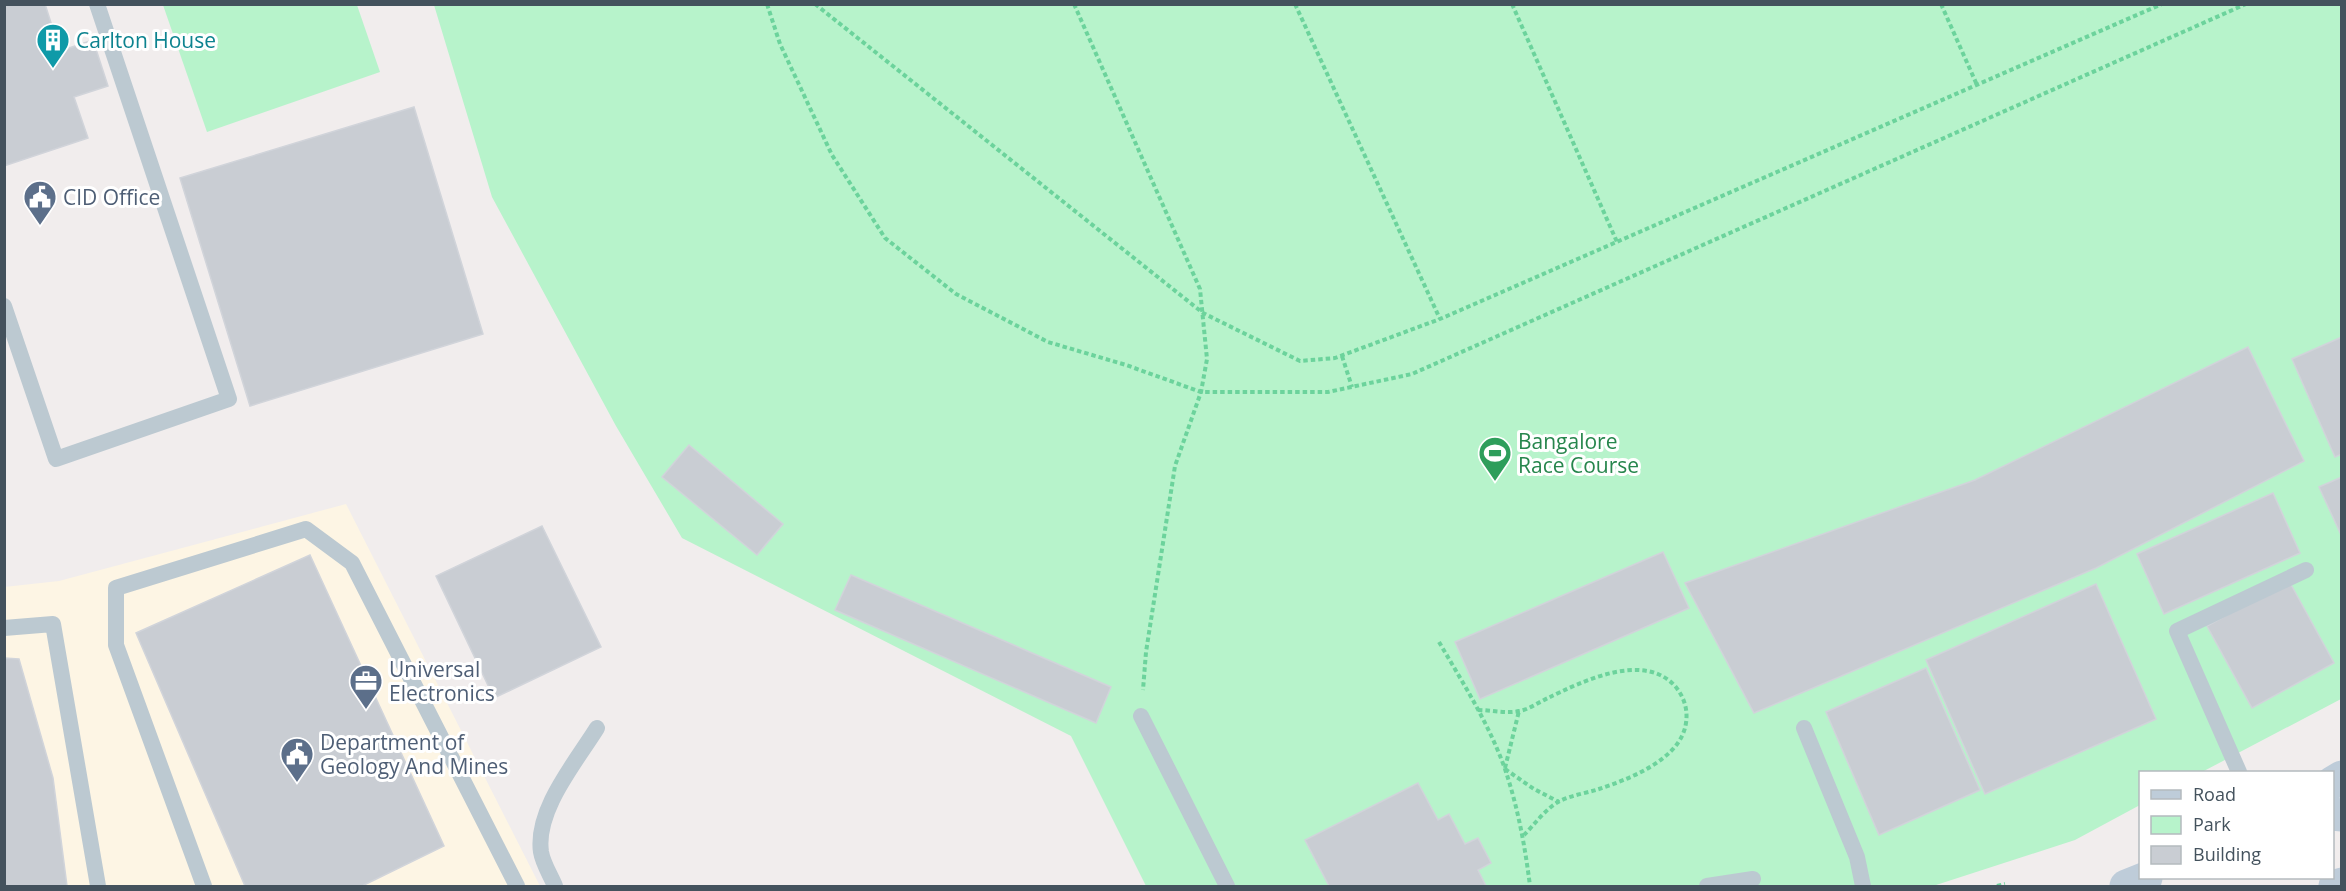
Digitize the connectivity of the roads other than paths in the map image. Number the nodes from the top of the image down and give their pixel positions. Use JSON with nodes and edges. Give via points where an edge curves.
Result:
{"nodes":[{"id":1,"x":96,"y":4,"type":"edge"},
{"id":2,"x":4,"y":306,"type":"edge"},
{"id":3,"x":2306,"y":570,"type":"dead end"},
{"id":4,"x":4,"y":628,"type":"edge"},
{"id":5,"x":1141,"y":716,"type":"road end"},
{"id":6,"x":597,"y":728,"type":"dead end"},
{"id":7,"x":1804,"y":728,"type":"dead end"},
{"id":8,"x":2240,"y":771,"type":"edge"},
{"id":9,"x":1753,"y":879,"type":"dead end"},
{"id":10,"x":2144,"y":879,"type":"edge"},
{"id":11,"x":2342,"y":884,"type":"edge"},
{"id":12,"x":98,"y":886,"type":"edge"},
{"id":13,"x":204,"y":886,"type":"edge"},
{"id":14,"x":517,"y":886,"type":"edge"},
{"id":15,"x":555,"y":886,"type":"edge"},
{"id":16,"x":1227,"y":886,"type":"edge"},
{"id":17,"x":1707,"y":886,"type":"edge"},
{"id":18,"x":1863,"y":886,"type":"edge"},
{"id":19,"x":2126,"y":886,"type":"edge"},
{"id":20,"x":2335,"y":886,"type":"edge"}],
"edges":[{"from":1,"to":2,"type":"lane","via":[[229,399],[56,459]]},
{"from":3,"to":8,"type":"lane","via":[[2177,631]]},
{"from":4,"to":12,"type":"lane","via":[[53,624]]},
{"from":5,"to":16,"type":"lane"},
{"from":6,"to":15,"type":"lane","via":[[550,802],[540,839]]},
{"from":7,"to":18,"type":"lane","via":[[1857,857]]},
{"from":9,"to":17,"type":"lane"},
{"from":10,"to":19,"type":"main road"},
{"from":11,"to":20,"type":"main road"},
{"from":13,"to":14,"type":"lane","via":[[116,645],[116,588],[306,529],[352,563]]}]}
